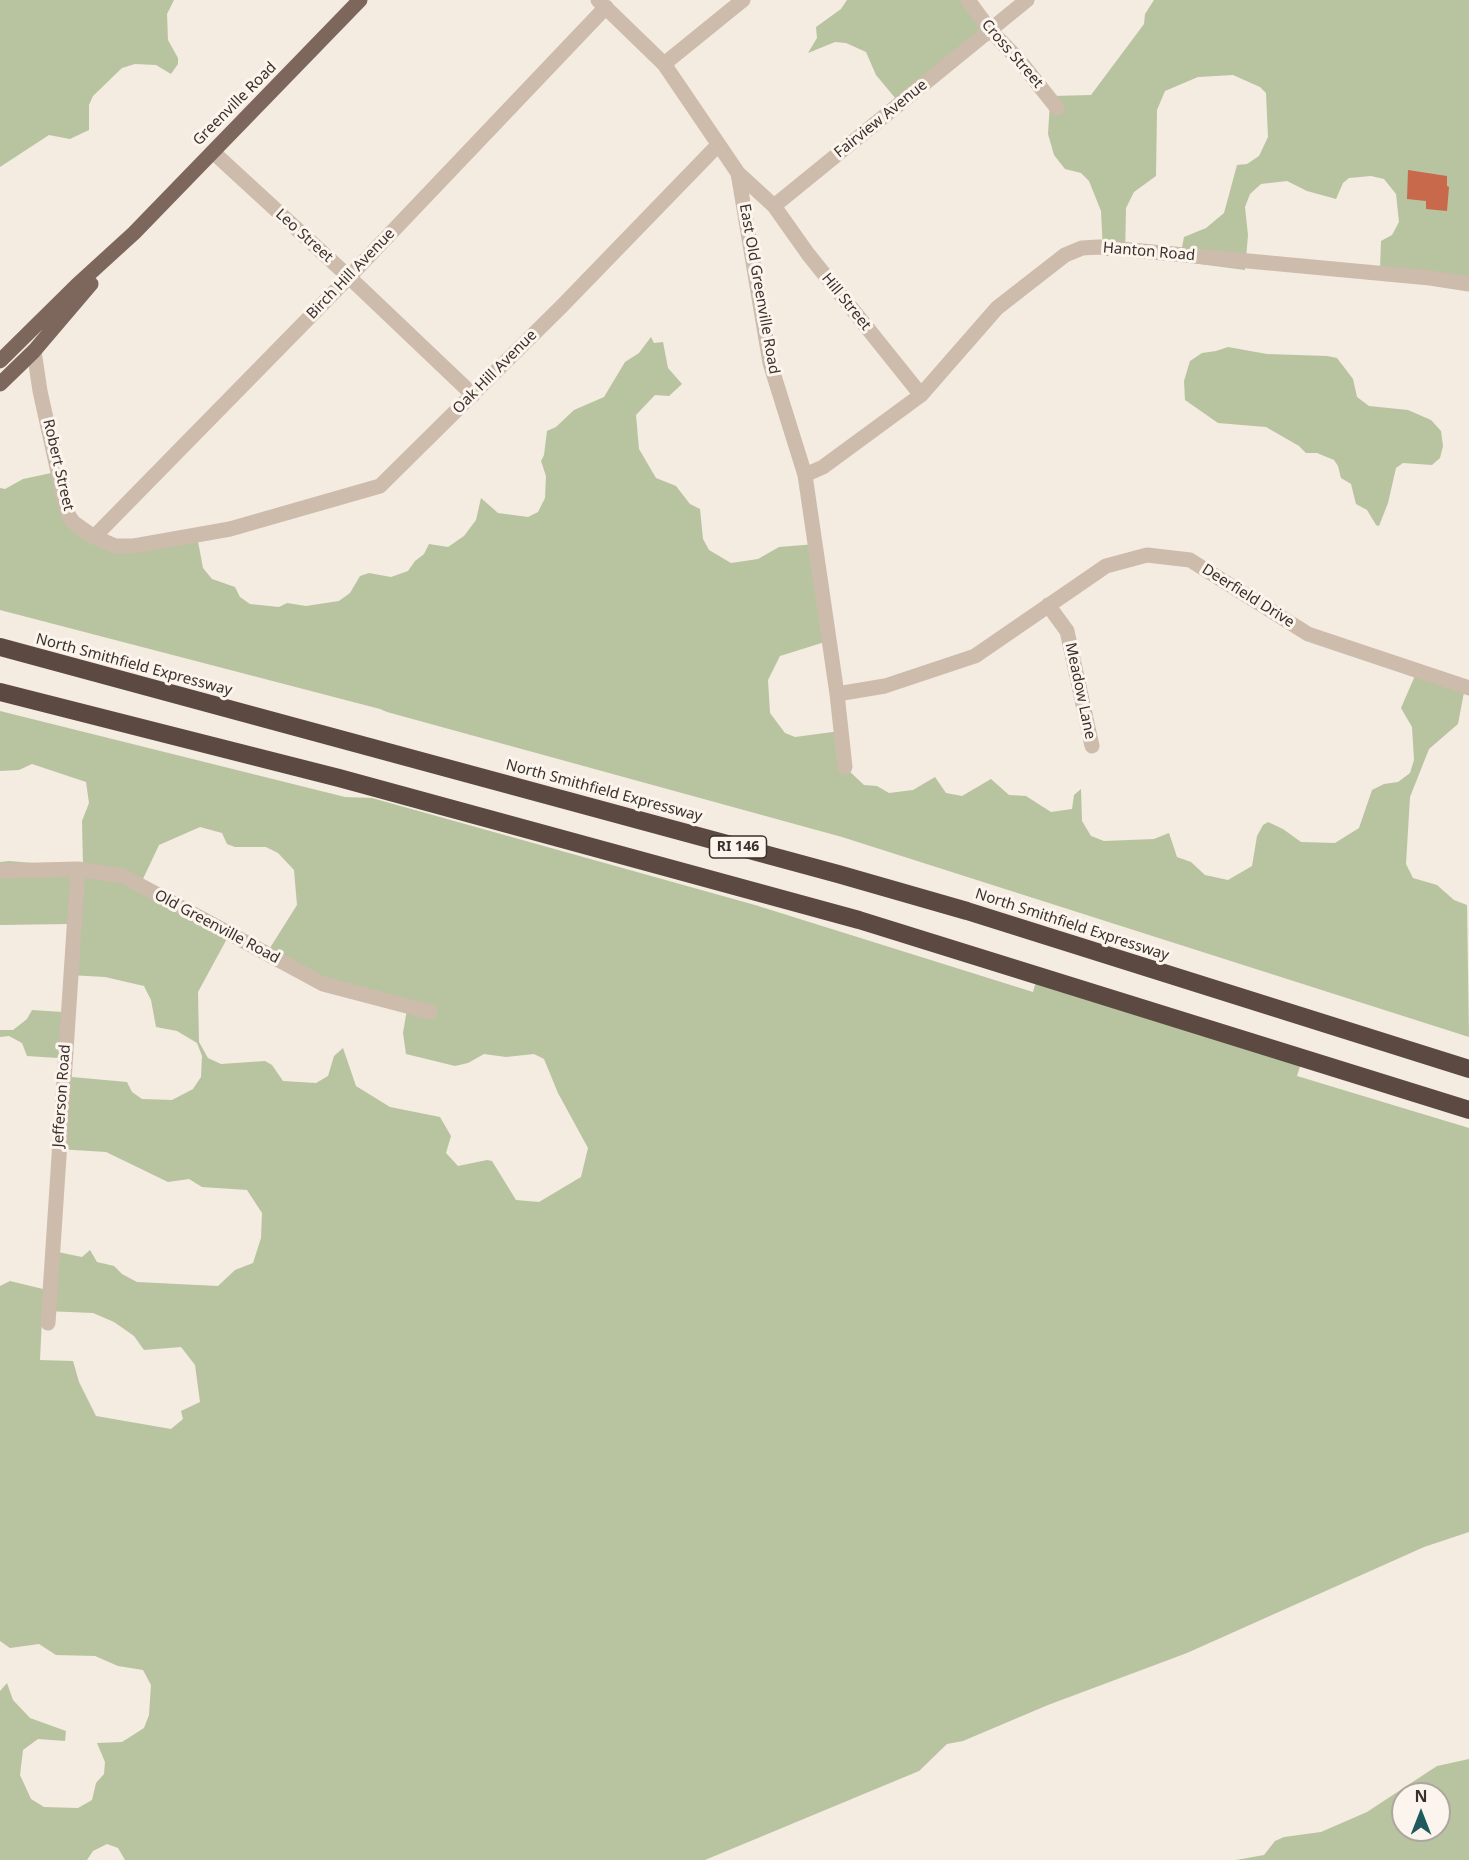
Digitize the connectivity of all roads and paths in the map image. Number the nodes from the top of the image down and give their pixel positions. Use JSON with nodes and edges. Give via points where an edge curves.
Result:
{"nodes":[{"id":1,"x":360,"y":0,"type":"edge"},
{"id":2,"x":743,"y":0,"type":"edge"},
{"id":3,"x":968,"y":0,"type":"edge"},
{"id":4,"x":1027,"y":0,"type":"edge"},
{"id":5,"x":602,"y":4,"type":"edge"},
{"id":6,"x":990,"y":30,"type":"junction"},
{"id":7,"x":664,"y":64,"type":"junction"},
{"id":8,"x":1057,"y":108,"type":"dead end"},
{"id":9,"x":718,"y":145,"type":"junction"},
{"id":10,"x":213,"y":152,"type":"junction"},
{"id":11,"x":738,"y":173,"type":"junction"},
{"id":12,"x":774,"y":206,"type":"junction"},
{"id":13,"x":134,"y":233,"type":"junction"},
{"id":14,"x":349,"y":277,"type":"junction"},
{"id":15,"x":1469,"y":284,"type":"edge"},
{"id":16,"x":34,"y":351,"type":"junction"},
{"id":17,"x":0,"y":361,"type":"edge"},
{"id":18,"x":0,"y":384,"type":"edge"},
{"id":19,"x":473,"y":395,"type":"junction"},
{"id":20,"x":921,"y":395,"type":"junction"},
{"id":21,"x":805,"y":475,"type":"junction"},
{"id":22,"x":230,"y":529,"type":"joint"},
{"id":23,"x":94,"y":537,"type":"junction"},
{"id":24,"x":1048,"y":605,"type":"junction"},
{"id":25,"x":0,"y":647,"type":"edge"},
{"id":26,"x":1469,"y":688,"type":"edge"},
{"id":27,"x":0,"y":692,"type":"edge"},
{"id":28,"x":837,"y":694,"type":"junction"},
{"id":29,"x":1092,"y":746,"type":"dead end"},
{"id":30,"x":845,"y":767,"type":"dead end"},
{"id":31,"x":78,"y":869,"type":"junction"},
{"id":32,"x":0,"y":871,"type":"edge"},
{"id":33,"x":430,"y":1012,"type":"dead end"},
{"id":34,"x":1469,"y":1070,"type":"edge"},
{"id":35,"x":1469,"y":1110,"type":"edge"},
{"id":36,"x":48,"y":1323,"type":"dead end"}],
"edges":[{"from":1,"to":10,"type":"main road","name":"Greenville Road"},
{"from":2,"to":7,"type":"street"},
{"from":3,"to":6,"type":"street","name":"Cross Street"},
{"from":4,"to":6,"type":"street","name":"Fairview Avenue"},
{"from":5,"to":7,"type":"street","name":"East Old Greenville Road"},
{"from":5,"to":14,"type":"street","name":"Birch Hill Avenue"},
{"from":6,"to":8,"type":"street","name":"Cross Street"},
{"from":6,"to":12,"type":"street","name":"Fairview Avenue"},
{"from":7,"to":9,"type":"street","name":"East Old Greenville Road"},
{"from":9,"to":11,"type":"street","name":"East Old Greenville Road"},
{"from":9,"to":19,"type":"street","name":"Oak Hill Avenue"},
{"from":10,"to":13,"type":"main road","name":"Greenville Road"},
{"from":10,"to":14,"type":"street","name":"Leo Street"},
{"from":11,"to":12,"type":"street"},
{"from":11,"to":21,"type":"street","name":"East Old Greenville Road","via":[[770,363]]},
{"from":12,"to":20,"type":"street","name":"Hill Street"},
{"from":13,"to":16,"type":"main road","name":"Greenville Road"},
{"from":13,"to":17,"type":"main road","name":"Greenville Road"},
{"from":14,"to":19,"type":"street","name":"Leo Street"},
{"from":14,"to":23,"type":"street","name":"Birch Hill Avenue"},
{"from":15,"to":20,"type":"street","name":"Hanton Road","via":[[1082,248],[1065,255],[997,308]]},
{"from":16,"to":18,"type":"main road","name":"Greenville Road"},
{"from":16,"to":23,"type":"street","name":"Robert Street","via":[[65,504],[74,523]]},
{"from":19,"to":22,"type":"street","name":"Oak Hill Avenue","via":[[380,486]]},
{"from":20,"to":21,"type":"street","name":"Hanton Road"},
{"from":21,"to":28,"type":"street","name":"East Old Greenville Road"},
{"from":22,"to":23,"type":"street","name":"Robert Street","via":[[134,546],[115,546]]},
{"from":24,"to":26,"type":"street","name":"Deerfield Drive","via":[[1106,566],[1147,555],[1190,560],[1308,634]]},
{"from":24,"to":28,"type":"street","name":"Deerfield Drive","via":[[975,656],[885,686]]},
{"from":24,"to":29,"type":"street","name":"Meadow Lane","via":[[1067,632]]},
{"from":25,"to":34,"type":"highway","name":"North Smithfield Expressway","number":"RI 146","via":[[849,877]]},
{"from":27,"to":35,"type":"highway","number":"RI 146","via":[[350,781],[860,920]]},
{"from":28,"to":30,"type":"street","name":"East Old Greenville Road"},
{"from":31,"to":32,"type":"street","name":"Old Greenville Road"},
{"from":31,"to":33,"type":"street","name":"Old Greenville Road","via":[[123,876],[323,984]]},
{"from":31,"to":36,"type":"street","name":"Jefferson Road"}]}
